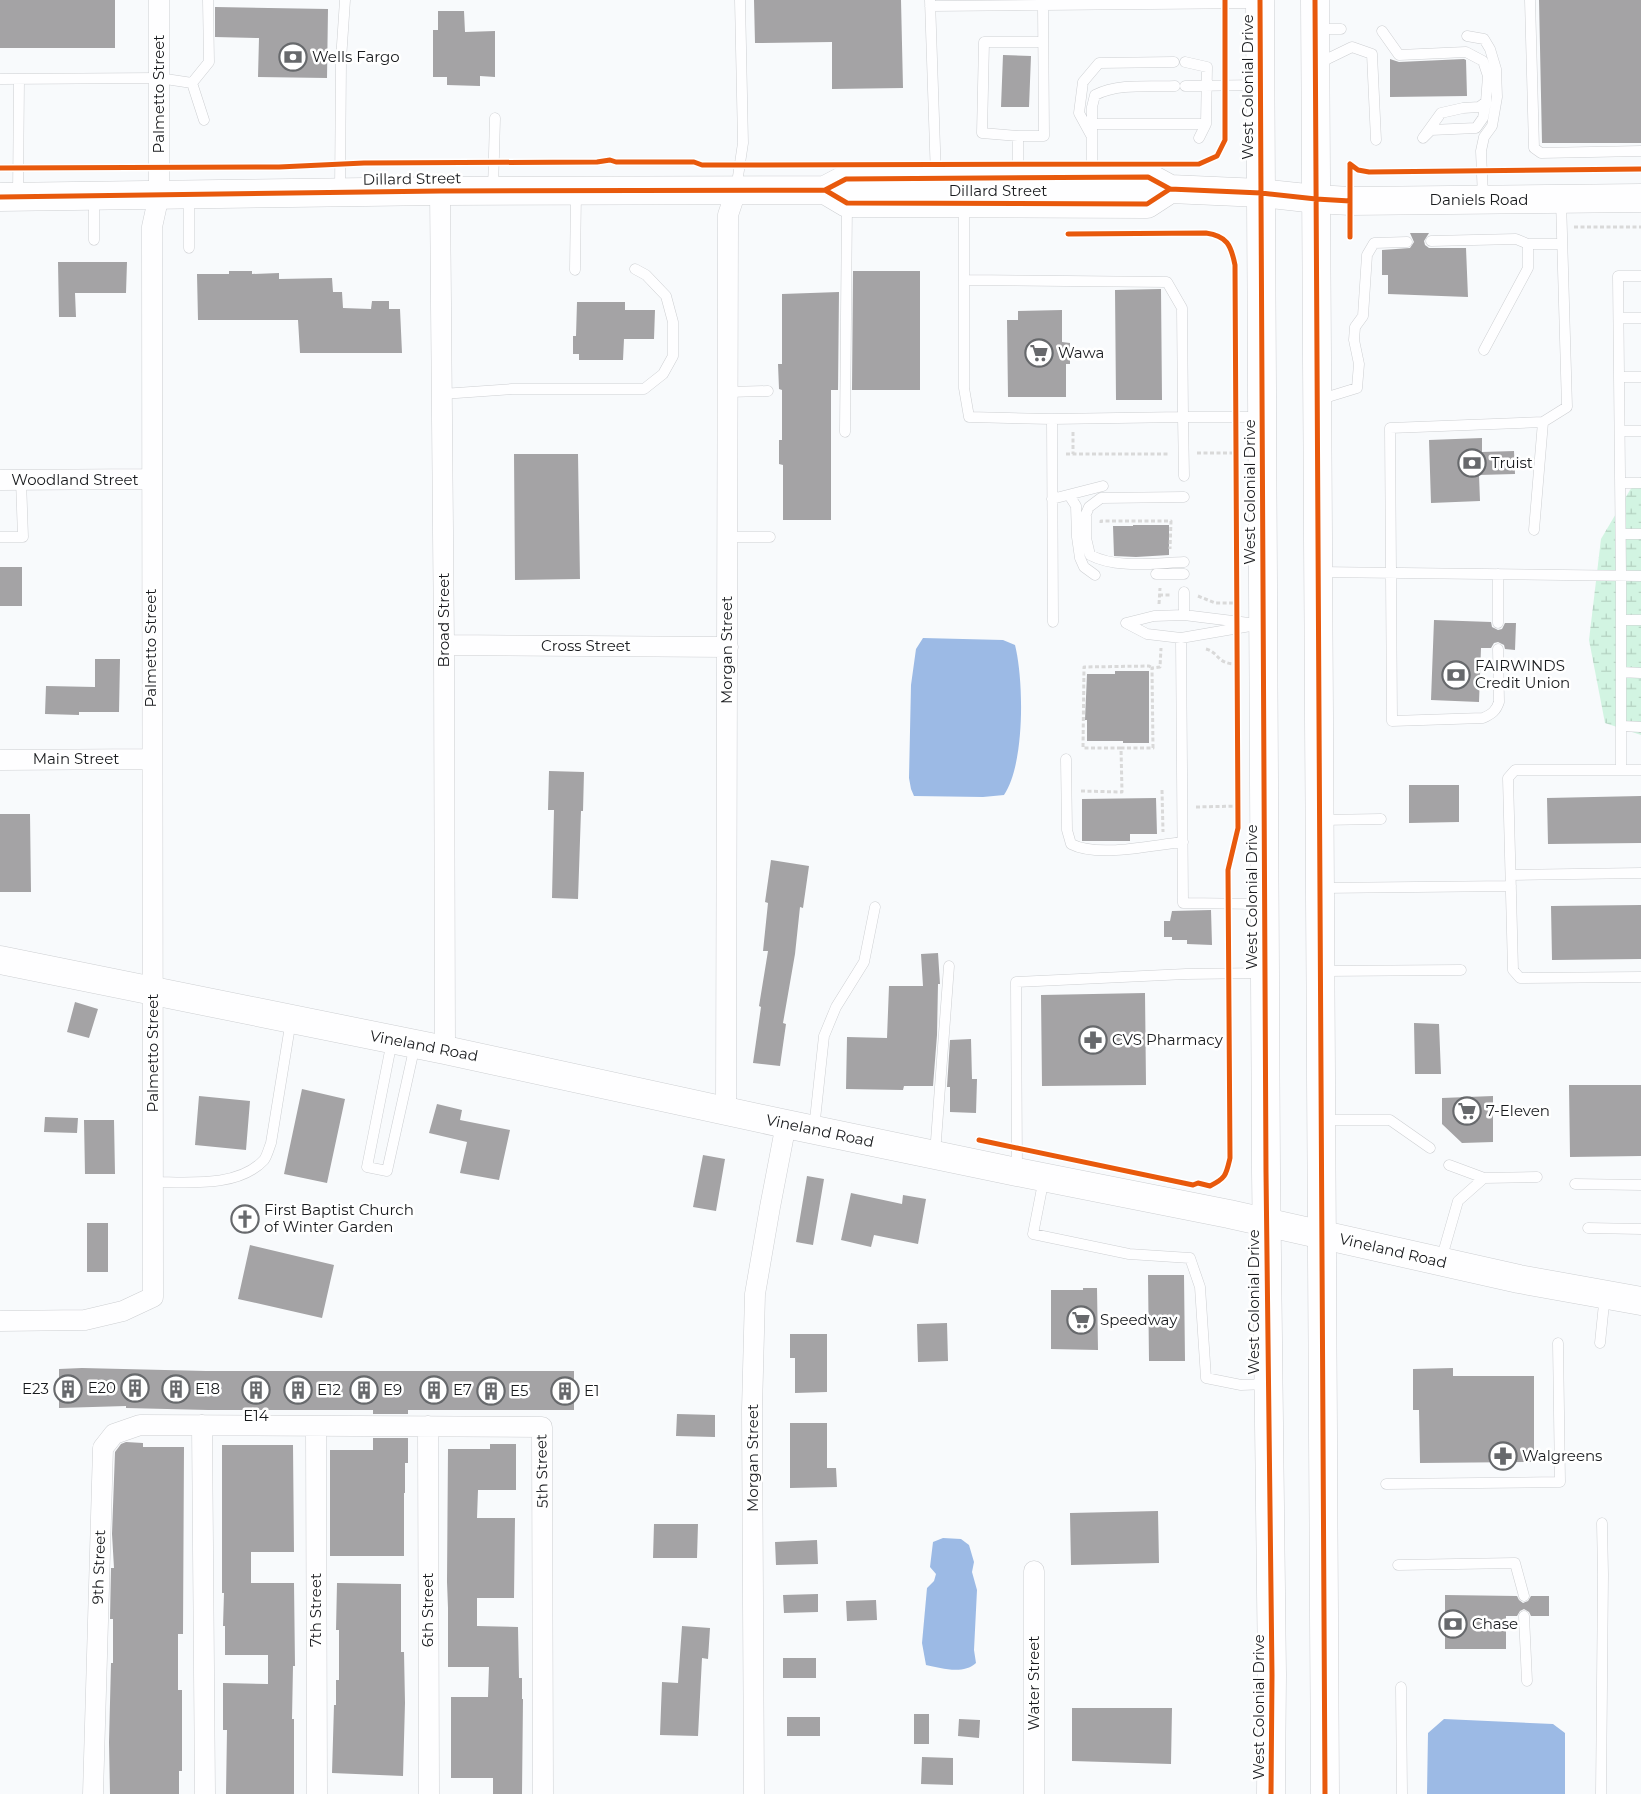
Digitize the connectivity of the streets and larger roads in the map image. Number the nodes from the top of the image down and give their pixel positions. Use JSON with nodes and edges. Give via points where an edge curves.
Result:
{"nodes":[{"id":1,"x":159,"y":0,"type":"edge"},
{"id":2,"x":1315,"y":0,"type":"edge"},
{"id":3,"x":1260,"y":2,"type":"edge"},
{"id":4,"x":1170,"y":189,"type":"junction"},
{"id":5,"x":440,"y":191,"type":"junction"},
{"id":6,"x":736,"y":191,"type":"junction"},
{"id":7,"x":1261,"y":193,"type":"junction"},
{"id":8,"x":159,"y":195,"type":"junction"},
{"id":9,"x":9,"y":196,"type":"edge"},
{"id":10,"x":836,"y":196,"type":"junction"},
{"id":11,"x":1641,"y":198,"type":"edge"},
{"id":12,"x":1316,"y":199,"type":"junction"},
{"id":13,"x":150,"y":479,"type":"junction"},
{"id":14,"x":0,"y":480,"type":"edge"},
{"id":15,"x":444,"y":645,"type":"junction"},
{"id":16,"x":728,"y":647,"type":"junction"},
{"id":17,"x":152,"y":759,"type":"junction"},
{"id":18,"x":0,"y":760,"type":"edge"},
{"id":19,"x":0,"y":960,"type":"edge"},
{"id":20,"x":153,"y":992,"type":"junction"},
{"id":21,"x":444,"y":1050,"type":"junction"},
{"id":22,"x":726,"y":1111,"type":"junction"},
{"id":23,"x":786,"y":1124,"type":"junction"},
{"id":24,"x":1266,"y":1222,"type":"junction"},
{"id":25,"x":1322,"y":1235,"type":"junction"},
{"id":26,"x":1641,"y":1301,"type":"edge"},
{"id":27,"x":0,"y":1321,"type":"edge"},
{"id":28,"x":202,"y":1425,"type":"junction"},
{"id":29,"x":316,"y":1426,"type":"junction"},
{"id":30,"x":428,"y":1426,"type":"junction"},
{"id":31,"x":1034,"y":1571,"type":"dead end"},
{"id":32,"x":1272,"y":1675,"type":"junction"},
{"id":33,"x":93,"y":1794,"type":"edge"},
{"id":34,"x":205,"y":1794,"type":"edge"},
{"id":35,"x":317,"y":1794,"type":"edge"},
{"id":36,"x":429,"y":1794,"type":"edge"},
{"id":37,"x":543,"y":1794,"type":"edge"},
{"id":38,"x":754,"y":1794,"type":"edge"},
{"id":39,"x":1034,"y":1794,"type":"edge"},
{"id":40,"x":1271,"y":1794,"type":"edge"},
{"id":41,"x":1286,"y":1794,"type":"edge"},
{"id":42,"x":1325,"y":1794,"type":"edge"}],
"edges":[{"from":1,"to":8,"type":"street","name":"Palmetto Street"},
{"from":2,"to":12,"type":"main road","via":[[1328,29],[1316,64]]},
{"from":3,"to":7,"type":"main road","name":"West Colonial Drive"},
{"from":4,"to":7,"type":"main road","name":"Dillard Street"},
{"from":4,"to":10,"type":"main road","name":"Dillard Street","via":[[1147,204],[964,204]]},
{"from":4,"to":10,"type":"main road","name":"Dillard Street","via":[[1148,177],[846,179]]},
{"from":5,"to":6,"type":"main road","name":"Dillard Street"},
{"from":5,"to":8,"type":"main road","name":"Dillard Street"},
{"from":5,"to":15,"type":"street","name":"Broad Street"},
{"from":6,"to":10,"type":"main road","name":"Dillard Street"},
{"from":6,"to":16,"type":"street","name":"Morgan Street","via":[[728,215]]},
{"from":7,"to":12,"type":"main road","name":"Dillard Street"},
{"from":7,"to":24,"type":"main road","name":"West Colonial Drive","via":[[1249,417],[1246,625],[1264,904]]},
{"from":8,"to":9,"type":"main road","name":"Dillard Street"},
{"from":8,"to":13,"type":"street","name":"Palmetto Street","via":[[152,227]]},
{"from":11,"to":12,"type":"main road","name":"Daniels Road"},
{"from":12,"to":25,"type":"main road"},
{"from":13,"to":14,"type":"street","name":"Woodland Street"},
{"from":13,"to":17,"type":"street","name":"Palmetto Street"},
{"from":15,"to":16,"type":"street","name":"Cross Street"},
{"from":15,"to":21,"type":"street","name":"Broad Street"},
{"from":16,"to":22,"type":"street","name":"Morgan Street"},
{"from":17,"to":18,"type":"street","name":"Main Street"},
{"from":17,"to":20,"type":"street","name":"Palmetto Street"},
{"from":19,"to":20,"type":"main road","name":"Vineland Road"},
{"from":20,"to":21,"type":"main road","name":"Vineland Road"},
{"from":20,"to":27,"type":"street","name":"Palmetto Street","via":[[153,1297],[123,1311],[85,1320]]},
{"from":21,"to":22,"type":"main road","name":"Vineland Road"},
{"from":22,"to":23,"type":"main road","name":"Vineland Road"},
{"from":23,"to":24,"type":"main road","name":"Vineland Road"},
{"from":23,"to":38,"type":"street","name":"Morgan Street","via":[[756,1294],[752,1409]]},
{"from":24,"to":25,"type":"main road","name":"Vineland Road"},
{"from":24,"to":32,"type":"main road","name":"West Colonial Drive"},
{"from":25,"to":26,"type":"main road","name":"Vineland Road","via":[[1519,1279]]},
{"from":25,"to":42,"type":"main road"},
{"from":28,"to":29,"type":"street","name":"5th Street"},
{"from":28,"to":33,"type":"street","name":"9th Street","via":[[140,1425],[114,1434],[103,1448]]},
{"from":28,"to":34,"type":"street"},
{"from":29,"to":30,"type":"street","name":"5th Street"},
{"from":29,"to":35,"type":"street","name":"7th Street"},
{"from":30,"to":36,"type":"street","name":"6th Street"},
{"from":30,"to":37,"type":"street","name":"5th Street","via":[[542,1427]]},
{"from":31,"to":39,"type":"street","name":"Water Street"},
{"from":32,"to":40,"type":"main road","name":"West Colonial Drive"},
{"from":32,"to":41,"type":"main road"}]}
